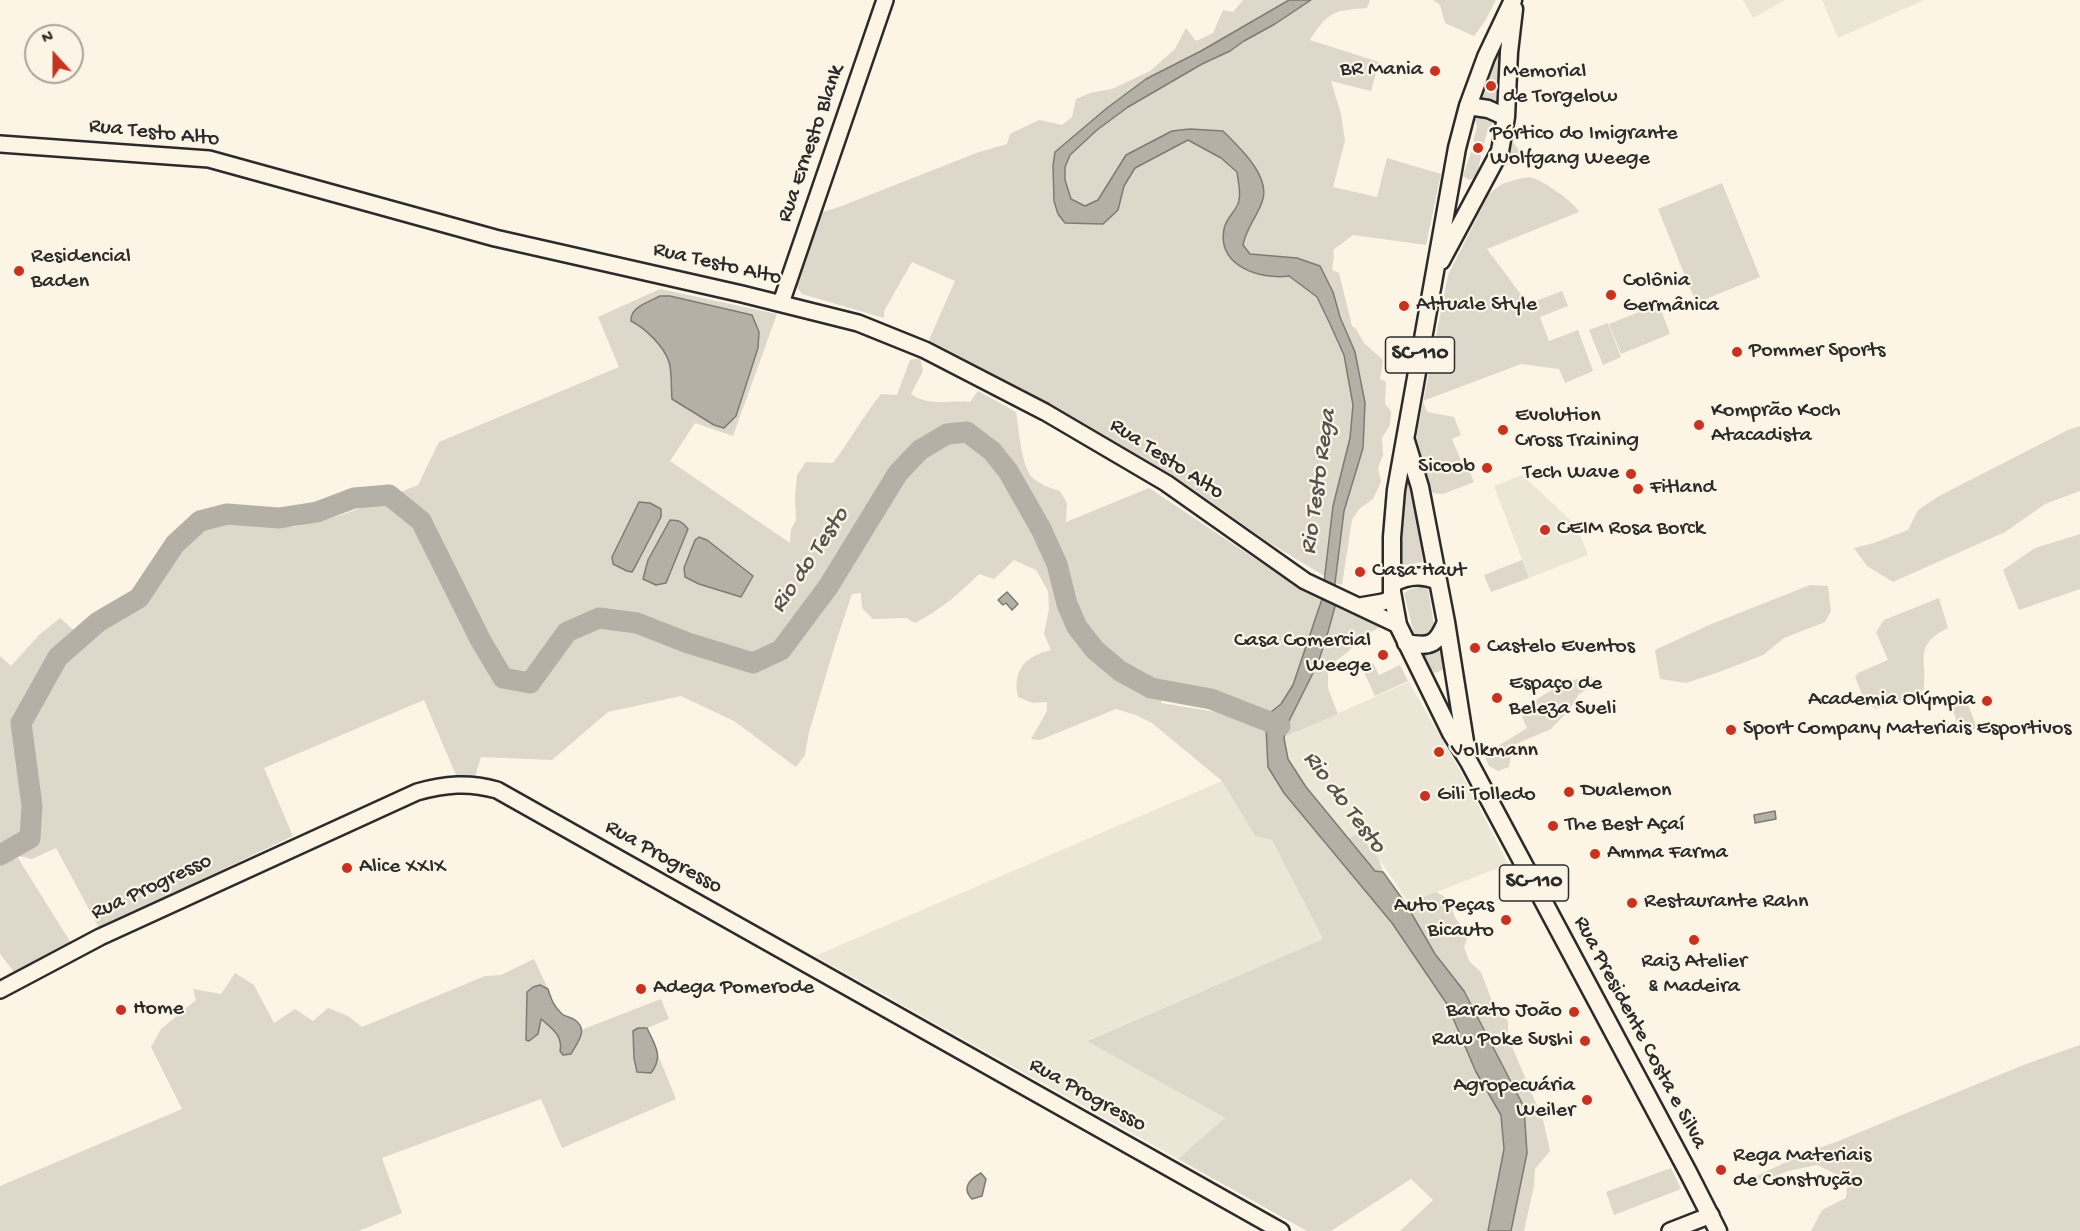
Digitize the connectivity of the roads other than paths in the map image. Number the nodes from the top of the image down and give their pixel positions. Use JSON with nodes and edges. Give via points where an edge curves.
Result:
{"nodes":[{"id":1,"x":885,"y":0,"type":"edge"},
{"id":2,"x":1514,"y":0,"type":"edge"},
{"id":3,"x":1468,"y":106,"type":"junction"},
{"id":4,"x":1506,"y":117,"type":"junction"},
{"id":5,"x":0,"y":144,"type":"edge"},
{"id":6,"x":1451,"y":179,"type":"junction"},
{"id":7,"x":1484,"y":185,"type":"junction"},
{"id":8,"x":1435,"y":273,"type":"junction"},
{"id":9,"x":781,"y":303,"type":"junction"},
{"id":10,"x":1405,"y":437,"type":"junction"},
{"id":11,"x":1438,"y":581,"type":"junction"},
{"id":12,"x":1392,"y":591,"type":"junction"},
{"id":13,"x":1360,"y":606,"type":"junction"},
{"id":14,"x":1446,"y":622,"type":"junction"},
{"id":15,"x":1398,"y":625,"type":"junction"},
{"id":16,"x":1406,"y":643,"type":"junction"},
{"id":17,"x":1469,"y":762,"type":"junction"},
{"id":18,"x":0,"y":990,"type":"edge"},
{"id":19,"x":1711,"y":1215,"type":"junction"},
{"id":20,"x":1281,"y":1231,"type":"edge"},
{"id":21,"x":1670,"y":1231,"type":"edge"},
{"id":22,"x":1718,"y":1231,"type":"edge"}],
"edges":[{"from":1,"to":9,"type":"street","name":"Rua Ernesto Blank"},
{"from":2,"to":3,"type":"main road","name":"Rua Presidente Costa e Silva","number":"SC-110","via":[[1489,50]]},
{"from":2,"to":4,"type":"main road","name":"Rua Presidente Costa e Silva","number":"SC-110"},
{"from":3,"to":4,"type":"main road"},
{"from":3,"to":6,"type":"main road","name":"Rua Presidente Costa e Silva","number":"SC-110"},
{"from":4,"to":7,"type":"main road","name":"Rua Presidente Costa e Silva","number":"SC-110","via":[[1500,151]]},
{"from":5,"to":9,"type":"street","name":"Rua Testo Alto","via":[[209,159],[495,238]]},
{"from":6,"to":7,"type":"main road","via":[[1466,188]]},
{"from":6,"to":8,"type":"main road","name":"Rua Presidente Costa e Silva","number":"SC-110"},
{"from":7,"to":8,"type":"main road","name":"Rua Presidente Costa e Silva","number":"SC-110"},
{"from":8,"to":10,"type":"main road","name":"Rua Presidente Costa e Silva","number":"SC-110"},
{"from":9,"to":13,"type":"street","name":"Rua Testo Alto","via":[[885,333],[1045,412],[1166,483],[1293,574]]},
{"from":10,"to":11,"type":"main road","name":"Rua Presidente Costa e Silva","number":"SC-110","via":[[1420,487]]},
{"from":10,"to":12,"type":"main road","name":"Rua Presidente Costa e Silva","number":"SC-110","via":[[1396,490]]},
{"from":11,"to":12,"type":"main road","via":[[1417,576],[1400,579]]},
{"from":11,"to":14,"type":"main road","name":"Rua Presidente Costa e Silva","number":"SC-110"},
{"from":12,"to":13,"type":"street","via":[[1383,602]]},
{"from":12,"to":15,"type":"main road","name":"Rua Presidente Costa e Silva","number":"SC-110"},
{"from":13,"to":15,"type":"street","name":"Rua Testo Alto"},
{"from":14,"to":16,"type":"main road","via":[[1440,638],[1431,645]]},
{"from":14,"to":17,"type":"main road","name":"Rua Presidente Costa e Silva","number":"SC-110"},
{"from":15,"to":16,"type":"main road","name":"Rua Presidente Costa e Silva","number":"SC-110"},
{"from":16,"to":17,"type":"main road","name":"Rua Presidente Costa e Silva","number":"SC-110"},
{"from":17,"to":19,"type":"main road","name":"Rua Presidente Costa e Silva","number":"SC-110"},
{"from":18,"to":20,"type":"street","name":"Rua Progresso","via":[[100,937],[417,792],[449,785],[480,785],[497,790]]},
{"from":19,"to":21,"type":"street"},
{"from":19,"to":22,"type":"main road","name":"Rua Presidente Costa e Silva","number":"SC-110"}]}
